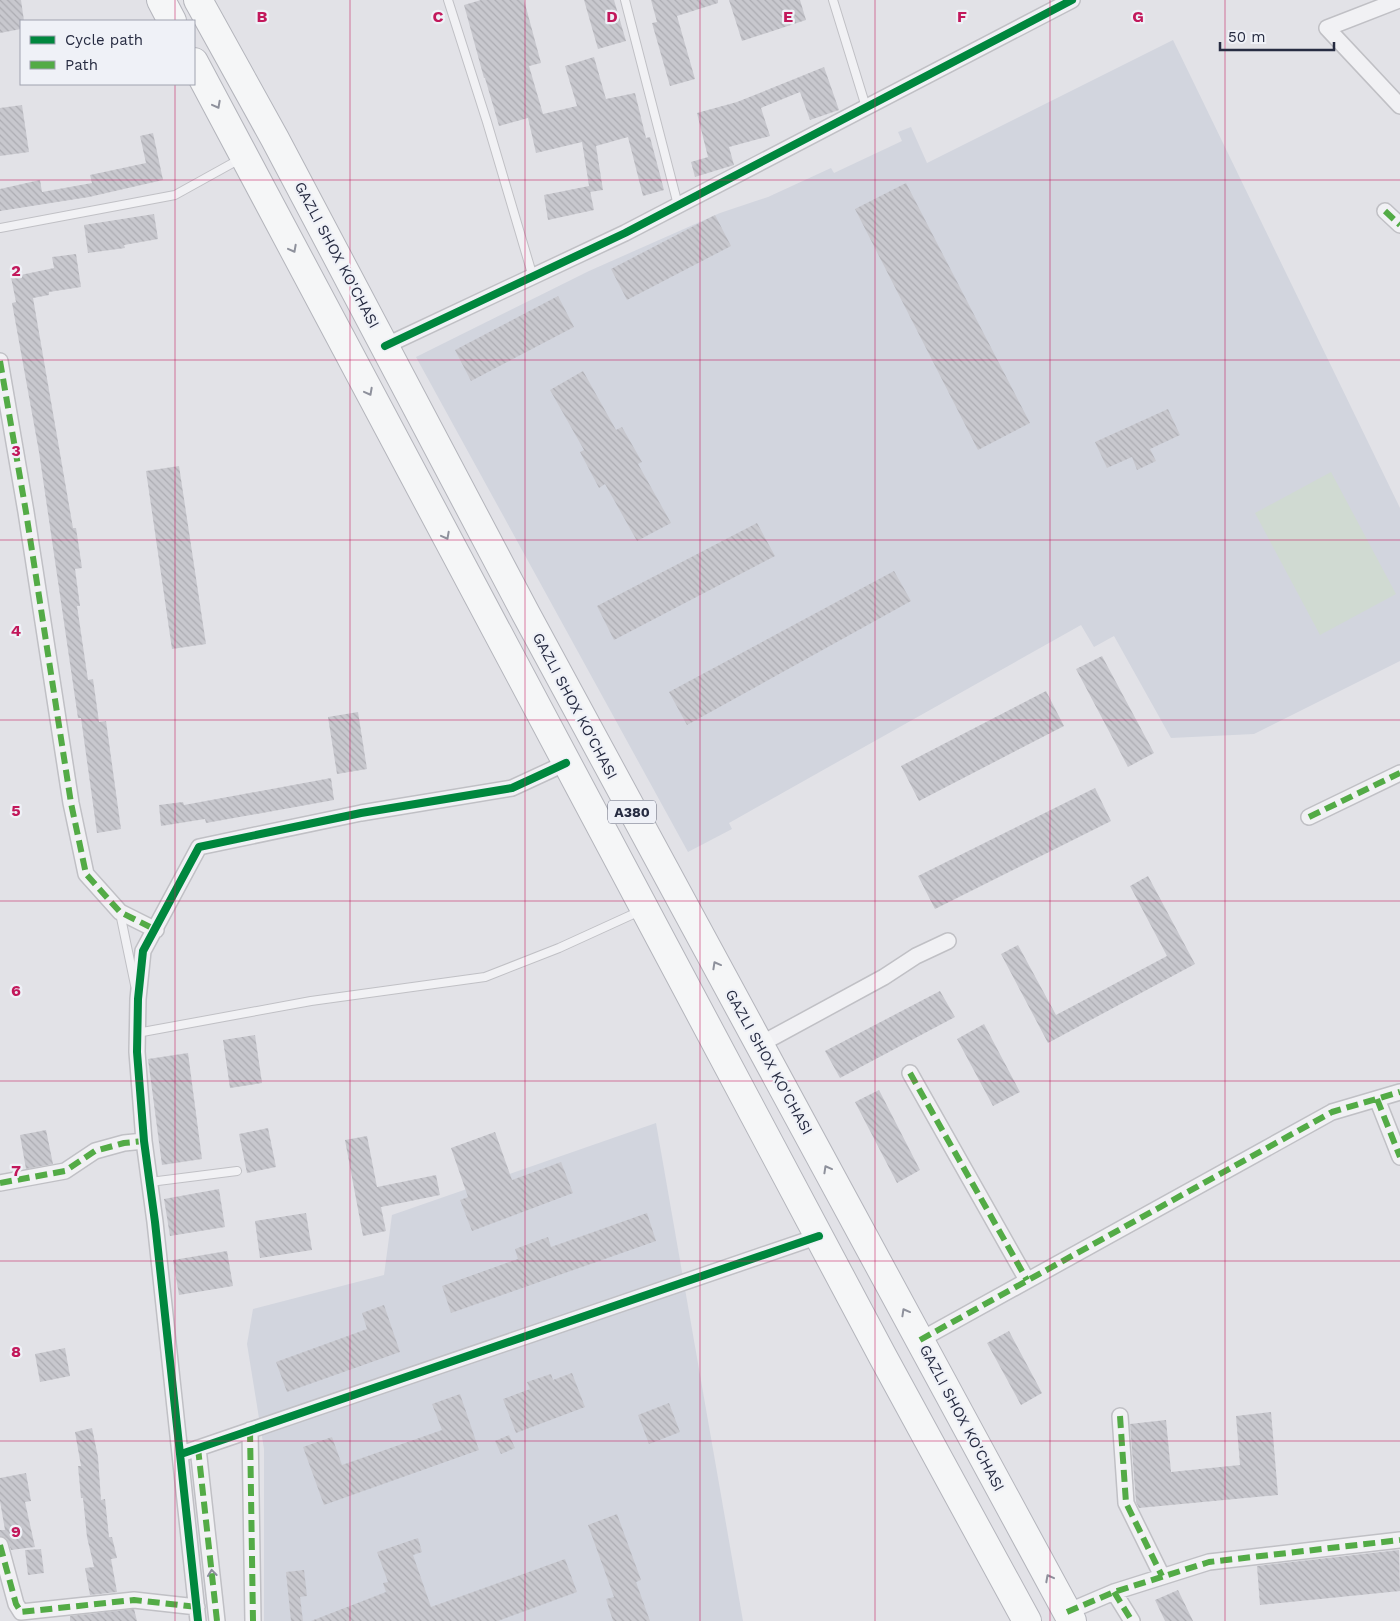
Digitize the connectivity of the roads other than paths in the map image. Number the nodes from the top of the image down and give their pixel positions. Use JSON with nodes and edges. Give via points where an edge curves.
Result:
{"nodes":[{"id":1,"x":161,"y":0,"type":"edge"},
{"id":2,"x":198,"y":0,"type":"edge"},
{"id":3,"x":448,"y":0,"type":"edge"},
{"id":4,"x":625,"y":0,"type":"edge"},
{"id":5,"x":833,"y":0,"type":"edge"},
{"id":6,"x":1072,"y":0,"type":"edge"},
{"id":7,"x":1399,"y":0,"type":"edge"},
{"id":8,"x":171,"y":20,"type":"edge"},
{"id":9,"x":195,"y":64,"type":"edge"},
{"id":10,"x":1400,"y":106,"type":"edge"},
{"id":11,"x":866,"y":107,"type":"junction"},
{"id":12,"x":244,"y":157,"type":"junction"},
{"id":13,"x":678,"y":205,"type":"junction"},
{"id":14,"x":1385,"y":211,"type":"dead end"},
{"id":15,"x":1400,"y":225,"type":"edge"},
{"id":16,"x":0,"y":228,"type":"edge"},
{"id":17,"x":533,"y":277,"type":"junction"},
{"id":18,"x":385,"y":346,"type":"junction"},
{"id":19,"x":0,"y":361,"type":"edge"},
{"id":20,"x":566,"y":763,"type":"junction"},
{"id":21,"x":1400,"y":773,"type":"edge"},
{"id":22,"x":1309,"y":817,"type":"dead end"},
{"id":23,"x":644,"y":908,"type":"junction"},
{"id":24,"x":120,"y":912,"type":"junction"},
{"id":25,"x":156,"y":930,"type":"junction"},
{"id":26,"x":948,"y":941,"type":"dead end"},
{"id":27,"x":138,"y":999,"type":"junction"},
{"id":28,"x":138,"y":1034,"type":"junction"},
{"id":29,"x":759,"y":1045,"type":"junction"},
{"id":30,"x":910,"y":1073,"type":"dead end"},
{"id":31,"x":1400,"y":1092,"type":"edge"},
{"id":32,"x":1377,"y":1098,"type":"junction"},
{"id":33,"x":144,"y":1141,"type":"junction"},
{"id":34,"x":1400,"y":1157,"type":"edge"},
{"id":35,"x":237,"y":1171,"type":"dead end"},
{"id":36,"x":150,"y":1182,"type":"junction"},
{"id":37,"x":0,"y":1183,"type":"edge"},
{"id":38,"x":819,"y":1236,"type":"junction"},
{"id":39,"x":1026,"y":1280,"type":"junction"},
{"id":40,"x":920,"y":1340,"type":"junction"},
{"id":41,"x":1120,"y":1416,"type":"dead end"},
{"id":42,"x":250,"y":1430,"type":"junction"},
{"id":43,"x":198,"y":1448,"type":"junction"},
{"id":44,"x":181,"y":1454,"type":"junction"},
{"id":45,"x":1400,"y":1540,"type":"edge"},
{"id":46,"x":0,"y":1545,"type":"edge"},
{"id":47,"x":1162,"y":1576,"type":"junction"},
{"id":48,"x":1114,"y":1592,"type":"junction"},
{"id":49,"x":198,"y":1614,"type":"edge"},
{"id":50,"x":1070,"y":1616,"type":"edge"},
{"id":51,"x":217,"y":1621,"type":"edge"},
{"id":52,"x":254,"y":1621,"type":"edge"},
{"id":53,"x":1027,"y":1621,"type":"edge"},
{"id":54,"x":1132,"y":1621,"type":"edge"}],
"edges":[{"from":1,"to":8,"type":"highway"},
{"from":2,"to":18,"type":"highway","name":"GAZLI SHOX KO'CHASI","number":"A380"},
{"from":3,"to":17,"type":"lane"},
{"from":4,"to":13,"type":"lane"},
{"from":5,"to":11,"type":"lane"},
{"from":6,"to":11,"type":"street"},
{"from":7,"to":10,"type":"street","via":[[1327,28]]},
{"from":9,"to":12,"type":"highway","number":"A380","one_way":true},
{"from":11,"to":13,"type":"street"},
{"from":12,"to":16,"type":"lane","via":[[175,195]]},
{"from":12,"to":20,"type":"highway","number":"A380","one_way":true},
{"from":13,"to":17,"type":"street"},
{"from":14,"to":15,"type":"street"},
{"from":17,"to":18,"type":"street"},
{"from":29,"to":18,"type":"highway","name":"GAZLI SHOX KO'CHASI","number":"A380","one_way":true},
{"from":19,"to":24,"type":"street","via":[[71,803],[86,874]]},
{"from":20,"to":23,"type":"highway","number":"A380"},
{"from":20,"to":25,"type":"street","via":[[512,788],[360,813],[199,847]]},
{"from":21,"to":22,"type":"street"},
{"from":23,"to":28,"type":"lane","via":[[559,948],[485,977],[311,1001]]},
{"from":23,"to":38,"type":"highway","number":"A380"},
{"from":24,"to":25,"type":"street"},
{"from":24,"to":27,"type":"lane"},
{"from":25,"to":27,"type":"street","via":[[143,951]]},
{"from":26,"to":29,"type":"street"},
{"from":27,"to":28,"type":"street"},
{"from":28,"to":33,"type":"street"},
{"from":40,"to":29,"type":"highway","name":"GAZLI SHOX KO'CHASI","number":"A380","one_way":true},
{"from":30,"to":39,"type":"street"},
{"from":31,"to":32,"type":"street"},
{"from":32,"to":34,"type":"street"},
{"from":32,"to":39,"type":"street","via":[[1332,1112]]},
{"from":33,"to":36,"type":"street"},
{"from":33,"to":37,"type":"street","via":[[95,1151],[65,1171]]},
{"from":35,"to":36,"type":"lane"},
{"from":36,"to":44,"type":"street"},
{"from":38,"to":42,"type":"street"},
{"from":38,"to":53,"type":"highway","number":"A380"},
{"from":39,"to":40,"type":"street"},
{"from":50,"to":40,"type":"highway","name":"GAZLI SHOX KO'CHASI","number":"A380","one_way":true},
{"from":41,"to":47,"type":"street","via":[[1126,1504]]},
{"from":42,"to":43,"type":"street"},
{"from":42,"to":52,"type":"street"},
{"from":43,"to":44,"type":"street"},
{"from":51,"to":43,"type":"street","one_way":true},
{"from":44,"to":49,"type":"street"},
{"from":45,"to":47,"type":"street","via":[[1209,1562]]},
{"from":46,"to":49,"type":"street","via":[[16,1604],[22,1612],[134,1600]]},
{"from":47,"to":48,"type":"street"},
{"from":48,"to":50,"type":"street"},
{"from":48,"to":54,"type":"street"}]}
